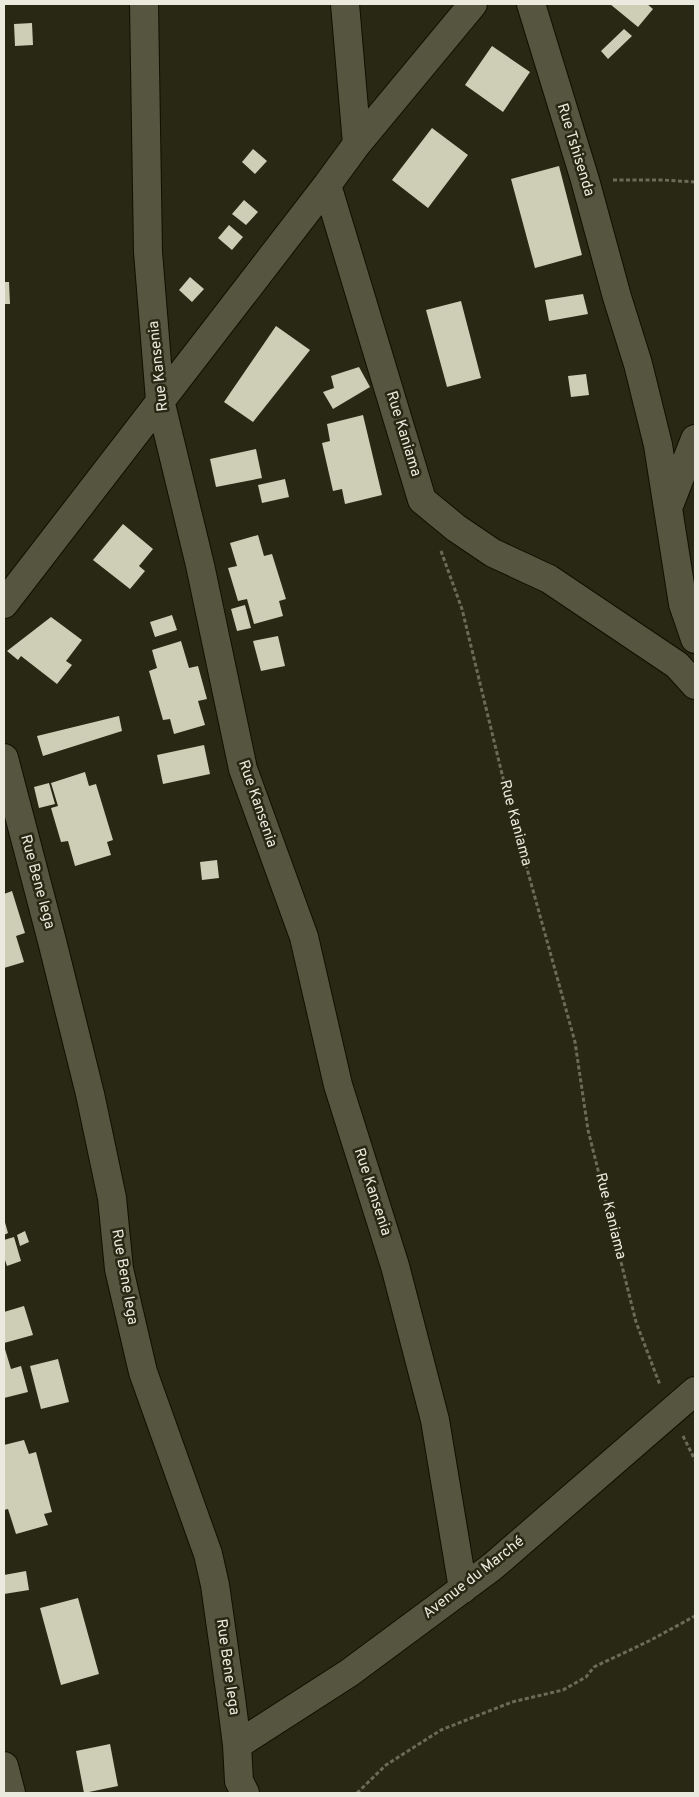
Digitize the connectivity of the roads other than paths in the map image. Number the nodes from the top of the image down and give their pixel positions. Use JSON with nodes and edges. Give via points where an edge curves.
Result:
{"nodes":[{"id":1,"x":144,"y":4,"type":"edge"},
{"id":2,"x":345,"y":4,"type":"edge"},
{"id":3,"x":473,"y":4,"type":"edge"},
{"id":4,"x":531,"y":4,"type":"edge"},
{"id":5,"x":357,"y":144,"type":"junction"},
{"id":6,"x":328,"y":185,"type":"junction"},
{"id":7,"x":160,"y":400,"type":"junction"},
{"id":8,"x":695,"y":439,"type":"edge"},
{"id":9,"x":667,"y":510,"type":"junction"},
{"id":10,"x":4,"y":604,"type":"edge"},
{"id":11,"x":695,"y":639,"type":"edge"},
{"id":12,"x":695,"y":685,"type":"edge"},
{"id":13,"x":4,"y":758,"type":"edge"},
{"id":14,"x":695,"y":1391,"type":"edge"},
{"id":15,"x":463,"y":1589,"type":"junction"},
{"id":16,"x":237,"y":1744,"type":"junction"},
{"id":17,"x":4,"y":1766,"type":"edge"},
{"id":18,"x":236,"y":1789,"type":"edge"},
{"id":19,"x":11,"y":1793,"type":"edge"}],
"edges":[{"from":1,"to":7,"type":"street","name":"Rue Kansenia","via":[[148,252]]},
{"from":2,"to":5,"type":"street"},
{"from":3,"to":5,"type":"street"},
{"from":4,"to":9,"type":"street","name":"Rue Tshisenda","via":[[638,364],[658,445]]},
{"from":5,"to":6,"type":"street"},
{"from":6,"to":7,"type":"street"},
{"from":6,"to":12,"type":"street","name":"Rue Kaniama","via":[[422,500],[493,553],[549,579],[677,665]]},
{"from":7,"to":10,"type":"street"},
{"from":7,"to":15,"type":"street","name":"Rue Kansenia","via":[[200,565],[243,769],[304,937],[338,1085],[395,1266],[435,1420]]},
{"from":8,"to":9,"type":"street"},
{"from":9,"to":11,"type":"street","name":"Rue Tshisenda","via":[[683,604]]},
{"from":13,"to":16,"type":"street","name":"Rue Bene lega","via":[[90,1094],[112,1198],[119,1269],[143,1372],[208,1554]]},
{"from":14,"to":15,"type":"street","name":"Avenue du Marché"},
{"from":15,"to":16,"type":"street","name":"Avenue du Marché","via":[[349,1673]]},
{"from":16,"to":18,"type":"street","name":"Rue Bene lega"},
{"from":17,"to":19,"type":"street"}]}
